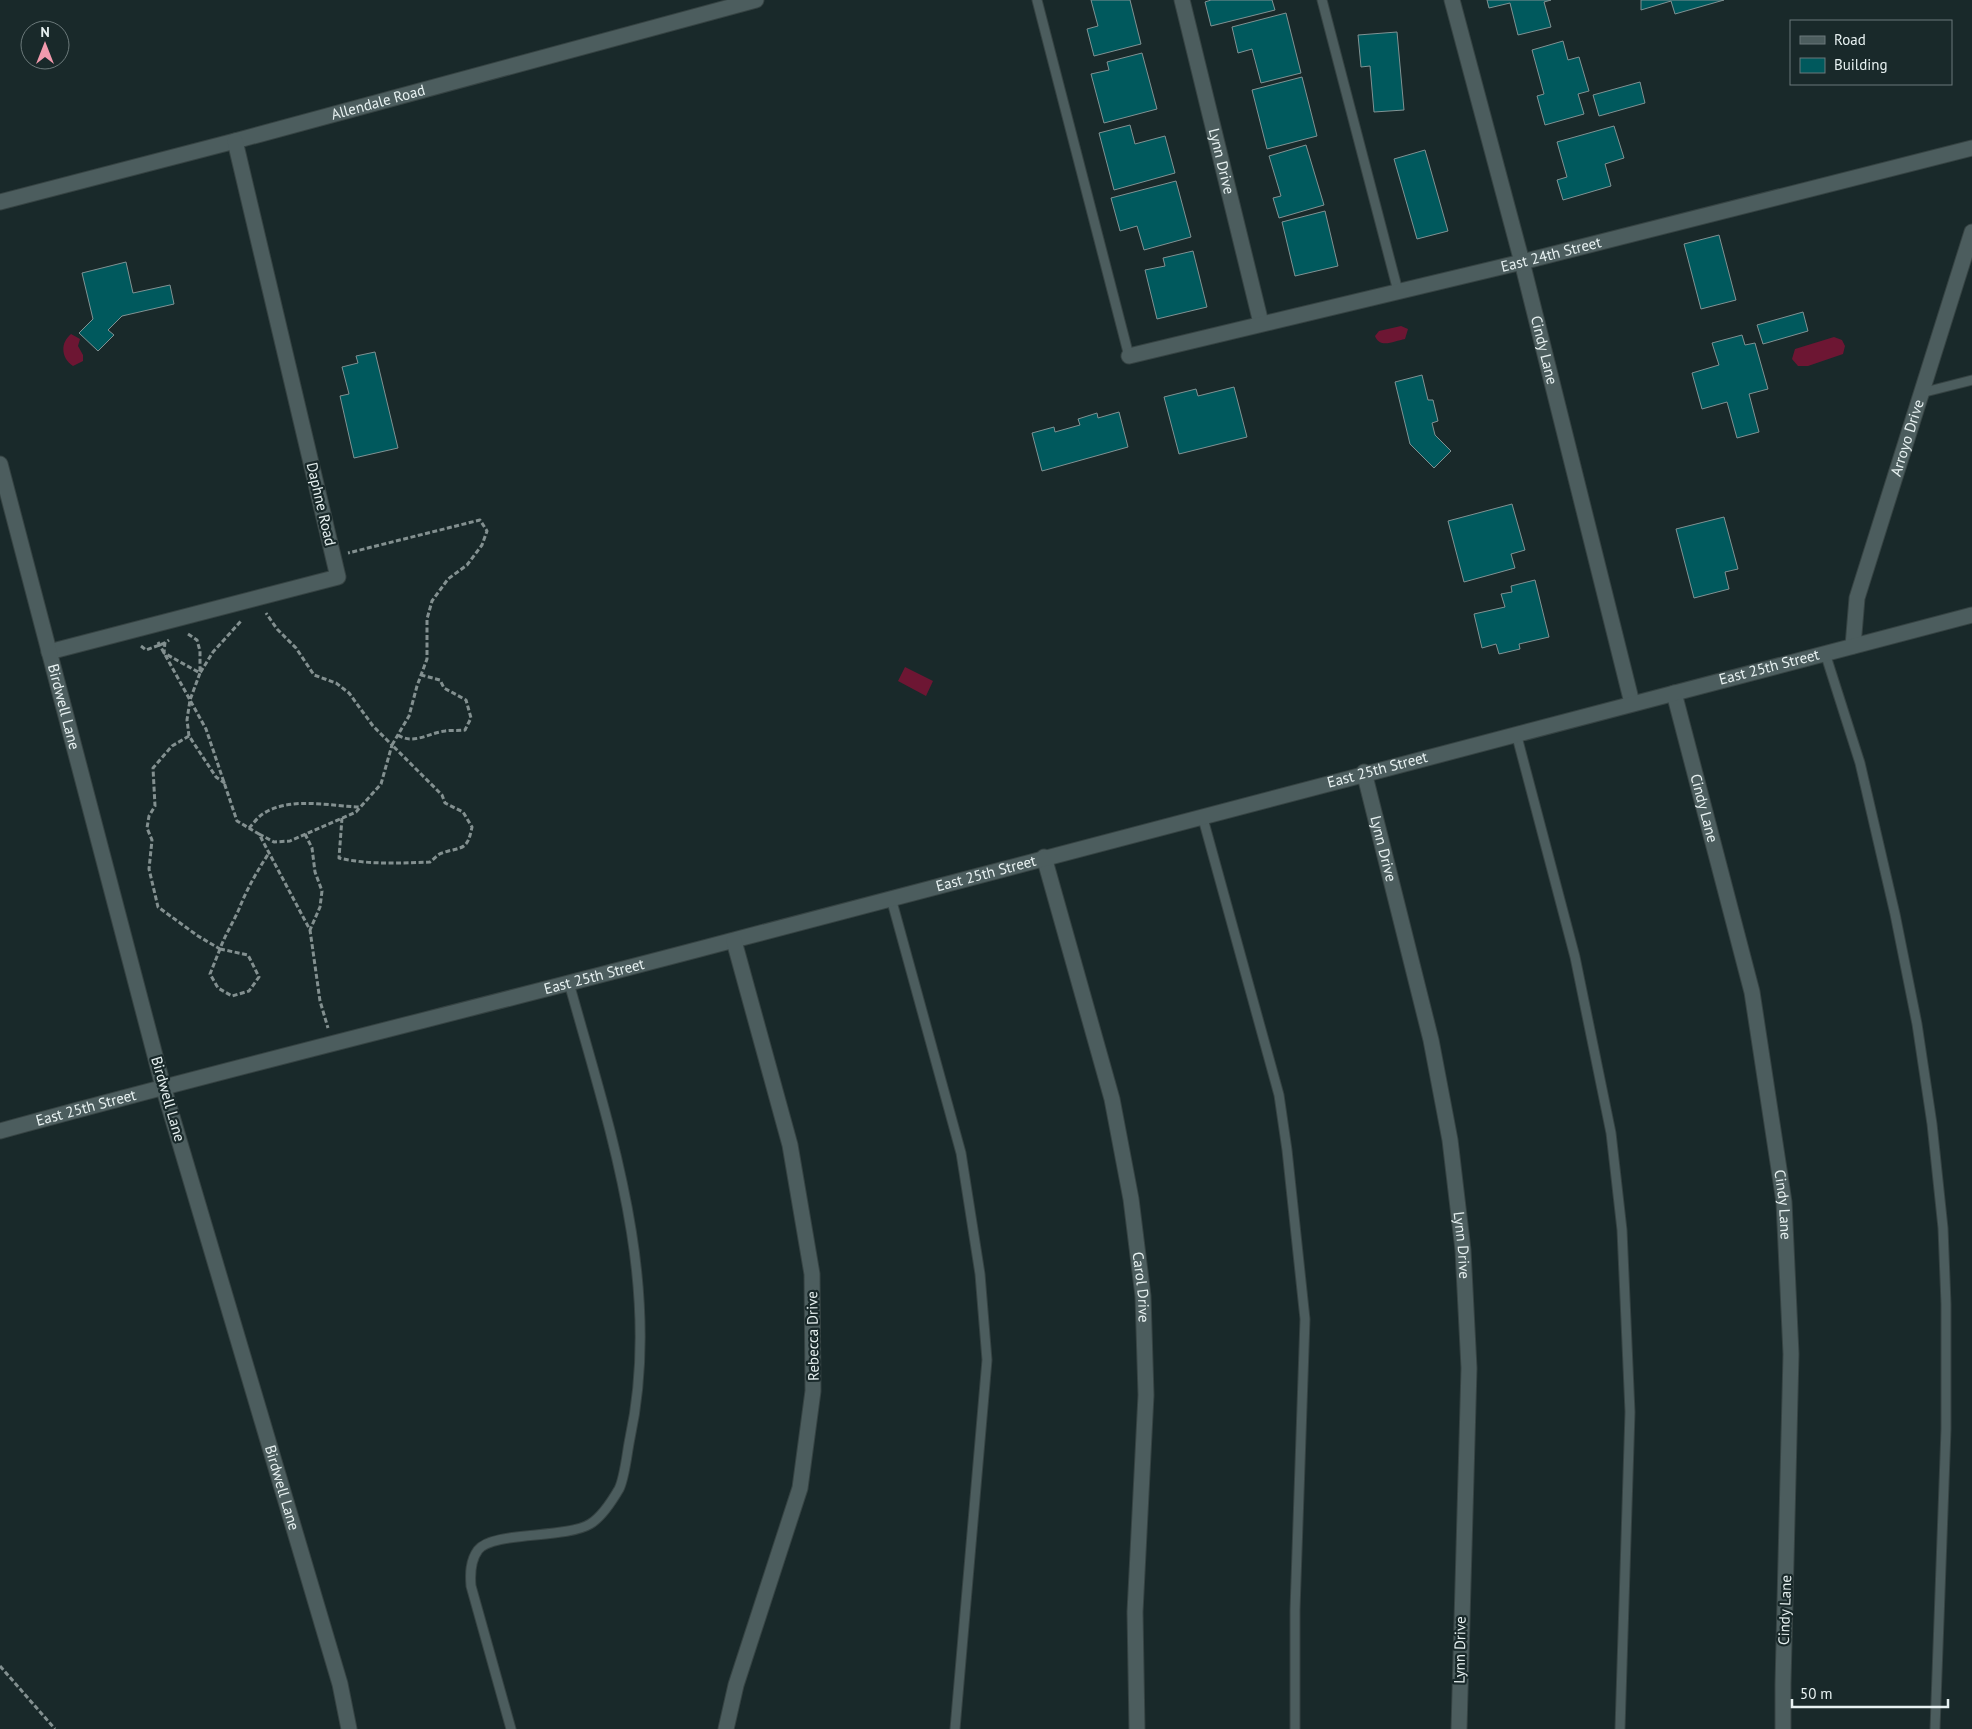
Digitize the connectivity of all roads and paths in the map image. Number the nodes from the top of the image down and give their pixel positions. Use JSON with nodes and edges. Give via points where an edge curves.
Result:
{"nodes":[{"id":1,"x":756,"y":0,"type":"edge"},
{"id":2,"x":1037,"y":0,"type":"edge"},
{"id":3,"x":1182,"y":0,"type":"edge"},
{"id":4,"x":1322,"y":0,"type":"edge"},
{"id":5,"x":1452,"y":0,"type":"edge"},
{"id":6,"x":235,"y":141,"type":"junction"},
{"id":7,"x":1972,"y":148,"type":"edge"},
{"id":8,"x":0,"y":202,"type":"edge"},
{"id":9,"x":1972,"y":232,"type":"edge"},
{"id":10,"x":1522,"y":262,"type":"junction"},
{"id":11,"x":1398,"y":291,"type":"junction"},
{"id":12,"x":1261,"y":323,"type":"junction"},
{"id":13,"x":1129,"y":356,"type":"joint"},
{"id":14,"x":1972,"y":380,"type":"edge"},
{"id":15,"x":1922,"y":393,"type":"junction"},
{"id":16,"x":0,"y":464,"type":"edge"},
{"id":17,"x":333,"y":556,"type":"junction"},
{"id":18,"x":250,"y":600,"type":"junction"},
{"id":19,"x":1972,"y":616,"type":"edge"},
{"id":20,"x":168,"y":621,"type":"junction"},
{"id":21,"x":149,"y":626,"type":"junction"},
{"id":22,"x":185,"y":632,"type":"dead end"},
{"id":23,"x":123,"y":633,"type":"junction"},
{"id":24,"x":172,"y":638,"type":"dead end"},
{"id":25,"x":165,"y":643,"type":"junction"},
{"id":26,"x":160,"y":645,"type":"junction"},
{"id":27,"x":1853,"y":646,"type":"junction"},
{"id":28,"x":49,"y":652,"type":"junction"},
{"id":29,"x":164,"y":653,"type":"junction"},
{"id":30,"x":1825,"y":653,"type":"junction"},
{"id":31,"x":200,"y":674,"type":"junction"},
{"id":32,"x":421,"y":674,"type":"junction"},
{"id":33,"x":1674,"y":693,"type":"junction"},
{"id":34,"x":190,"y":700,"type":"junction"},
{"id":35,"x":1632,"y":702,"type":"junction"},
{"id":36,"x":1516,"y":733,"type":"junction"},
{"id":37,"x":398,"y":735,"type":"junction"},
{"id":38,"x":189,"y":736,"type":"junction"},
{"id":39,"x":392,"y":745,"type":"junction"},
{"id":40,"x":1364,"y":772,"type":"junction"},
{"id":41,"x":226,"y":784,"type":"junction"},
{"id":42,"x":360,"y":807,"type":"junction"},
{"id":43,"x":1202,"y":815,"type":"junction"},
{"id":44,"x":342,"y":818,"type":"junction"},
{"id":45,"x":249,"y":828,"type":"junction"},
{"id":46,"x":259,"y":834,"type":"junction"},
{"id":47,"x":305,"y":834,"type":"junction"},
{"id":48,"x":269,"y":854,"type":"junction"},
{"id":49,"x":1044,"y":857,"type":"junction"},
{"id":50,"x":892,"y":898,"type":"junction"},
{"id":51,"x":310,"y":930,"type":"junction"},
{"id":52,"x":734,"y":940,"type":"junction"},
{"id":53,"x":220,"y":949,"type":"junction"},
{"id":54,"x":569,"y":983,"type":"junction"},
{"id":55,"x":333,"y":1043,"type":"junction"},
{"id":56,"x":163,"y":1086,"type":"junction"},
{"id":57,"x":0,"y":1131,"type":"edge"},
{"id":58,"x":0,"y":1666,"type":"edge"},
{"id":59,"x":55,"y":1729,"type":"edge"},
{"id":60,"x":349,"y":1729,"type":"edge"},
{"id":61,"x":511,"y":1729,"type":"edge"},
{"id":62,"x":726,"y":1729,"type":"edge"},
{"id":63,"x":955,"y":1729,"type":"edge"},
{"id":64,"x":1137,"y":1729,"type":"edge"},
{"id":65,"x":1295,"y":1729,"type":"edge"},
{"id":66,"x":1459,"y":1729,"type":"edge"},
{"id":67,"x":1620,"y":1729,"type":"edge"},
{"id":68,"x":1783,"y":1729,"type":"edge"},
{"id":69,"x":1935,"y":1729,"type":"edge"}],
"edges":[{"from":1,"to":6,"type":"street","name":"Allendale Road"},
{"from":2,"to":13,"type":"lane"},
{"from":3,"to":12,"type":"street","name":"Lynn Drive"},
{"from":4,"to":11,"type":"lane"},
{"from":5,"to":10,"type":"street","name":"Cindy Lane"},
{"from":6,"to":8,"type":"street","name":"Allendale Road"},
{"from":6,"to":17,"type":"street","name":"Daphne Road"},
{"from":7,"to":10,"type":"street","name":"East 24th Street"},
{"from":9,"to":15,"type":"street","name":"Arroyo Drive"},
{"from":10,"to":11,"type":"street","name":"East 24th Street"},
{"from":10,"to":35,"type":"street","name":"Cindy Lane"},
{"from":11,"to":12,"type":"street","name":"East 24th Street"},
{"from":12,"to":13,"type":"street","name":"East 24th Street"},
{"from":14,"to":15,"type":"lane"},
{"from":15,"to":27,"type":"street","name":"Arroyo Drive","via":[[1857,598]]},
{"from":16,"to":28,"type":"street","name":"Birdwell Lane"},
{"from":17,"to":18,"type":"street","name":"Daphne Road","via":[[338,577]]},
{"from":17,"to":32,"type":"path","via":[[480,520],[487,531],[482,545],[467,565],[448,579],[432,601],[427,619],[427,659]]},
{"from":18,"to":20,"type":"street","name":"Daphne Road"},
{"from":18,"to":31,"type":"path","via":[[239,624],[213,652]]},
{"from":18,"to":39,"type":"path","via":[[296,648],[314,675],[336,683],[349,693],[373,726]]},
{"from":19,"to":27,"type":"street","name":"East 25th Street"},
{"from":20,"to":21,"type":"street","name":"Daphne Road"},
{"from":20,"to":25,"type":"path"},
{"from":21,"to":23,"type":"street","name":"Daphne Road"},
{"from":21,"to":26,"type":"path"},
{"from":22,"to":31,"type":"path","via":[[197,640]]},
{"from":23,"to":26,"type":"path","via":[[146,650]]},
{"from":23,"to":28,"type":"street","name":"Daphne Road"},
{"from":24,"to":25,"type":"path"},
{"from":25,"to":26,"type":"path"},
{"from":25,"to":29,"type":"path"},
{"from":26,"to":29,"type":"path"},
{"from":27,"to":30,"type":"street","name":"East 25th Street"},
{"from":28,"to":56,"type":"street","name":"Birdwell Lane"},
{"from":29,"to":31,"type":"path"},
{"from":29,"to":34,"type":"path"},
{"from":30,"to":33,"type":"street","name":"East 25th Street"},
{"from":30,"to":69,"type":"lane","via":[[1860,763],[1895,914],[1917,1024],[1944,1228],[1946,1429]]},
{"from":31,"to":34,"type":"path"},
{"from":32,"to":37,"type":"path","via":[[409,716]]},
{"from":32,"to":37,"type":"path","via":[[440,680],[444,688],[466,700],[471,718],[465,730],[443,731],[423,738]]},
{"from":33,"to":35,"type":"street","name":"East 25th Street"},
{"from":33,"to":68,"type":"street","name":"Cindy Lane","via":[[1752,992],[1784,1202],[1791,1354]]},
{"from":34,"to":38,"type":"path","via":[[186,720]]},
{"from":34,"to":41,"type":"path","via":[[206,729]]},
{"from":35,"to":36,"type":"street","name":"East 25th Street"},
{"from":36,"to":40,"type":"street","name":"East 25th Street"},
{"from":36,"to":67,"type":"lane","via":[[1575,957],[1610,1133],[1622,1230],[1630,1412]]},
{"from":37,"to":39,"type":"path"},
{"from":38,"to":41,"type":"path","via":[[216,777]]},
{"from":38,"to":53,"type":"path","via":[[172,746],[153,768],[154,806],[147,828],[152,840],[149,869],[158,907]]},
{"from":39,"to":42,"type":"path","via":[[381,784]]},
{"from":39,"to":44,"type":"path","via":[[442,795],[446,803],[463,812],[472,827],[470,839],[460,850],[441,853],[430,862],[391,864],[351,860],[339,858]]},
{"from":40,"to":43,"type":"street","name":"East 25th Street"},
{"from":40,"to":66,"type":"street","name":"Lynn Drive","via":[[1430,1040],[1450,1140],[1463,1250],[1469,1368]]},
{"from":41,"to":45,"type":"path","via":[[237,821]]},
{"from":42,"to":44,"type":"path"},
{"from":42,"to":45,"type":"path","via":[[282,805],[264,812]]},
{"from":43,"to":49,"type":"street","name":"East 25th Street"},
{"from":43,"to":65,"type":"lane","via":[[1279,1095],[1305,1320],[1295,1610]]},
{"from":44,"to":47,"type":"path"},
{"from":45,"to":46,"type":"path"},
{"from":46,"to":47,"type":"path","via":[[274,842],[290,841]]},
{"from":46,"to":48,"type":"path"},
{"from":47,"to":51,"type":"path","via":[[312,848],[315,872],[322,891],[320,907]]},
{"from":48,"to":51,"type":"path"},
{"from":48,"to":53,"type":"path","via":[[245,894]]},
{"from":49,"to":50,"type":"street","name":"East 25th Street"},
{"from":49,"to":64,"type":"street","name":"Carol Drive","via":[[1112,1099],[1131,1199],[1143,1296],[1146,1395],[1135,1612]]},
{"from":50,"to":52,"type":"street","name":"East 25th Street"},
{"from":50,"to":63,"type":"lane","via":[[961,1153],[980,1274],[987,1360]]},
{"from":51,"to":55,"type":"path","via":[[320,1001]]},
{"from":52,"to":54,"type":"street","name":"East 25th Street"},
{"from":52,"to":62,"type":"street","name":"Rebecca Drive","via":[[790,1145],[812,1274],[813,1391],[800,1488],[736,1685]]},
{"from":53,"to":53,"type":"path","via":[[248,955],[259,977],[249,991],[232,996],[218,988],[210,974]]},
{"from":54,"to":55,"type":"street","name":"East 25th Street"},
{"from":54,"to":61,"type":"lane","via":[[618,1160],[631,1222],[638,1284],[639,1388],[620,1488],[600,1516],[589,1525],[566,1531],[491,1541],[478,1548],[473,1559],[471,1586]]},
{"from":55,"to":56,"type":"street","name":"East 25th Street"},
{"from":56,"to":57,"type":"street","name":"East 25th Street"},
{"from":56,"to":60,"type":"street","name":"Birdwell Lane","via":[[337,1675]]},
{"from":58,"to":59,"type":"path"}]}
